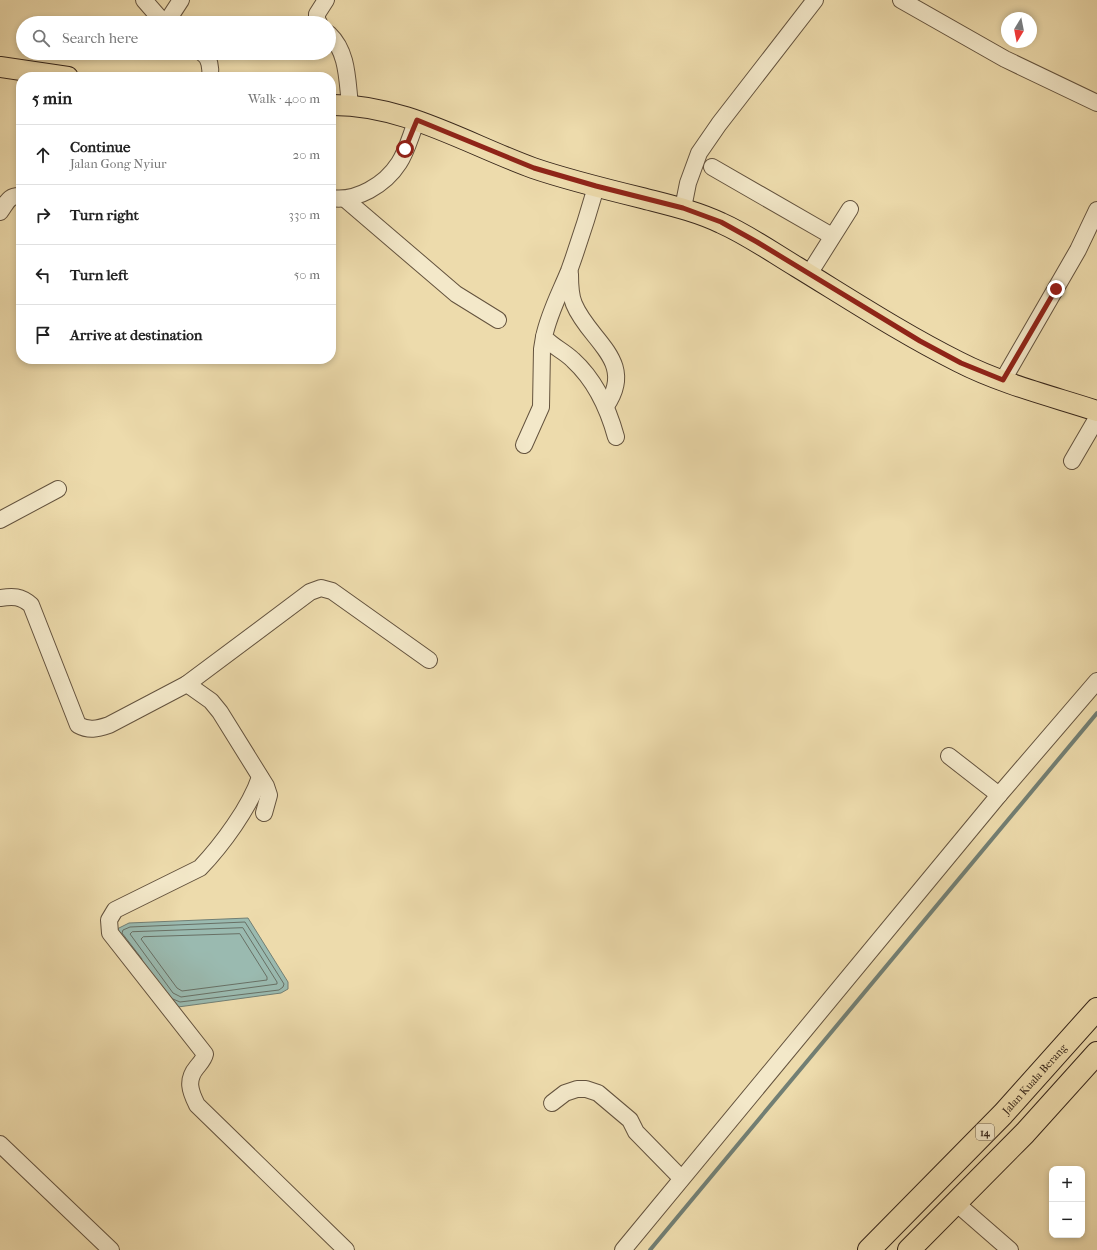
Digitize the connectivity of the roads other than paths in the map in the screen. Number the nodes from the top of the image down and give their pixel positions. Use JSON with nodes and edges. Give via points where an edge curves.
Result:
{"nodes":[{"id":1,"x":144,"y":0,"type":"edge"},
{"id":2,"x":181,"y":0,"type":"edge"},
{"id":3,"x":326,"y":0,"type":"edge"},
{"id":4,"x":815,"y":0,"type":"edge"},
{"id":5,"x":901,"y":0,"type":"edge"},
{"id":6,"x":159,"y":16,"type":"edge"},
{"id":7,"x":170,"y":16,"type":"edge"},
{"id":8,"x":317,"y":16,"type":"edge"},
{"id":9,"x":336,"y":41,"type":"edge"},
{"id":10,"x":208,"y":60,"type":"edge"},
{"id":11,"x":0,"y":67,"type":"edge"},
{"id":12,"x":34,"y":72,"type":"edge"},
{"id":13,"x":211,"y":72,"type":"edge"},
{"id":14,"x":1097,"y":103,"type":"edge"},
{"id":15,"x":341,"y":105,"type":"edge"},
{"id":16,"x":417,"y":120,"type":"junction"},
{"id":17,"x":712,"y":166,"type":"dead end"},
{"id":18,"x":596,"y":186,"type":"junction"},
{"id":19,"x":16,"y":196,"type":"edge"},
{"id":20,"x":338,"y":199,"type":"edge"},
{"id":21,"x":683,"y":208,"type":"junction"},
{"id":22,"x":850,"y":209,"type":"dead end"},
{"id":23,"x":1097,"y":210,"type":"edge"},
{"id":24,"x":0,"y":212,"type":"edge"},
{"id":25,"x":832,"y":236,"type":"junction"},
{"id":26,"x":570,"y":269,"type":"junction"},
{"id":27,"x":809,"y":274,"type":"junction"},
{"id":28,"x":498,"y":320,"type":"dead end"},
{"id":29,"x":544,"y":337,"type":"junction"},
{"id":30,"x":1003,"y":380,"type":"junction"},
{"id":31,"x":606,"y":406,"type":"junction"},
{"id":32,"x":1097,"y":411,"type":"edge"},
{"id":33,"x":1097,"y":418,"type":"edge"},
{"id":34,"x":616,"y":437,"type":"dead end"},
{"id":35,"x":524,"y":445,"type":"dead end"},
{"id":36,"x":1072,"y":461,"type":"dead end"},
{"id":37,"x":58,"y":489,"type":"dead end"},
{"id":38,"x":0,"y":520,"type":"edge"},
{"id":39,"x":0,"y":598,"type":"edge"},
{"id":40,"x":430,"y":660,"type":"dead end"},
{"id":41,"x":1097,"y":681,"type":"edge"},
{"id":42,"x":187,"y":684,"type":"junction"},
{"id":43,"x":948,"y":756,"type":"dead end"},
{"id":44,"x":260,"y":777,"type":"junction"},
{"id":45,"x":999,"y":795,"type":"junction"},
{"id":46,"x":264,"y":813,"type":"dead end"},
{"id":47,"x":1097,"y":1009,"type":"edge"},
{"id":48,"x":1097,"y":1053,"type":"edge"},
{"id":49,"x":552,"y":1104,"type":"dead end"},
{"id":50,"x":0,"y":1144,"type":"edge"},
{"id":51,"x":681,"y":1178,"type":"junction"},
{"id":52,"x":956,"y":1203,"type":"junction"},
{"id":53,"x":111,"y":1250,"type":"edge"},
{"id":54,"x":346,"y":1250,"type":"edge"},
{"id":55,"x":623,"y":1250,"type":"edge"},
{"id":56,"x":869,"y":1250,"type":"edge"},
{"id":57,"x":909,"y":1250,"type":"edge"},
{"id":58,"x":1010,"y":1250,"type":"edge"}],
"edges":[{"from":1,"to":6,"type":"street"},
{"from":2,"to":7,"type":"street"},
{"from":3,"to":8,"type":"street"},
{"from":4,"to":21,"type":"street","via":[[718,124],[699,153],[688,183]]},
{"from":5,"to":14,"type":"street","via":[[1005,59]]},
{"from":9,"to":15,"type":"street","via":[[345,62]]},
{"from":10,"to":13,"type":"street"},
{"from":11,"to":12,"type":"main road"},
{"from":15,"to":16,"type":"main road","via":[[381,110]]},
{"from":16,"to":18,"type":"main road","via":[[534,168]]},
{"from":16,"to":20,"type":"street","via":[[399,163],[387,177],[356,197]]},
{"from":17,"to":25,"type":"street"},
{"from":18,"to":21,"type":"main road"},
{"from":18,"to":26,"type":"street"},
{"from":19,"to":24,"type":"street","via":[[8,199]]},
{"from":20,"to":28,"type":"street","via":[[386,233],[456,294]]},
{"from":21,"to":27,"type":"main road","via":[[721,222]]},
{"from":22,"to":25,"type":"street"},
{"from":23,"to":30,"type":"street","via":[[1078,250]]},
{"from":25,"to":27,"type":"street"},
{"from":26,"to":29,"type":"street","via":[[551,310]]},
{"from":26,"to":31,"type":"street","via":[[574,304],[615,366],[616,388]]},
{"from":27,"to":30,"type":"main road","via":[[920,341],[961,363]]},
{"from":29,"to":31,"type":"street","via":[[585,372]]},
{"from":29,"to":35,"type":"street","via":[[541,407]]},
{"from":30,"to":32,"type":"main road"},
{"from":31,"to":34,"type":"street"},
{"from":33,"to":36,"type":"street"},
{"from":37,"to":38,"type":"street"},
{"from":39,"to":42,"type":"street","via":[[23,598],[31,605],[78,725],[85,729],[109,725]]},
{"from":40,"to":42,"type":"street","via":[[332,591],[321,588],[310,592]]},
{"from":41,"to":45,"type":"street"},
{"from":42,"to":44,"type":"street","via":[[211,701],[220,712]]},
{"from":43,"to":45,"type":"street"},
{"from":44,"to":46,"type":"street","via":[[269,795]]},
{"from":44,"to":54,"type":"street","via":[[250,800],[200,868],[115,910],[109,920],[110,932],[205,1054],[191,1074],[189,1083],[197,1105]]},
{"from":45,"to":51,"type":"street"},
{"from":47,"to":56,"type":"highway","name":"Jalan Kuala Berang","number":"14","via":[[1003,1114]]},
{"from":48,"to":52,"type":"highway"},
{"from":49,"to":51,"type":"street","via":[[565,1093],[577,1089],[598,1093],[626,1116],[636,1132]]},
{"from":50,"to":53,"type":"street"},
{"from":51,"to":55,"type":"street"},
{"from":52,"to":57,"type":"highway"},
{"from":52,"to":58,"type":"street"}]}
